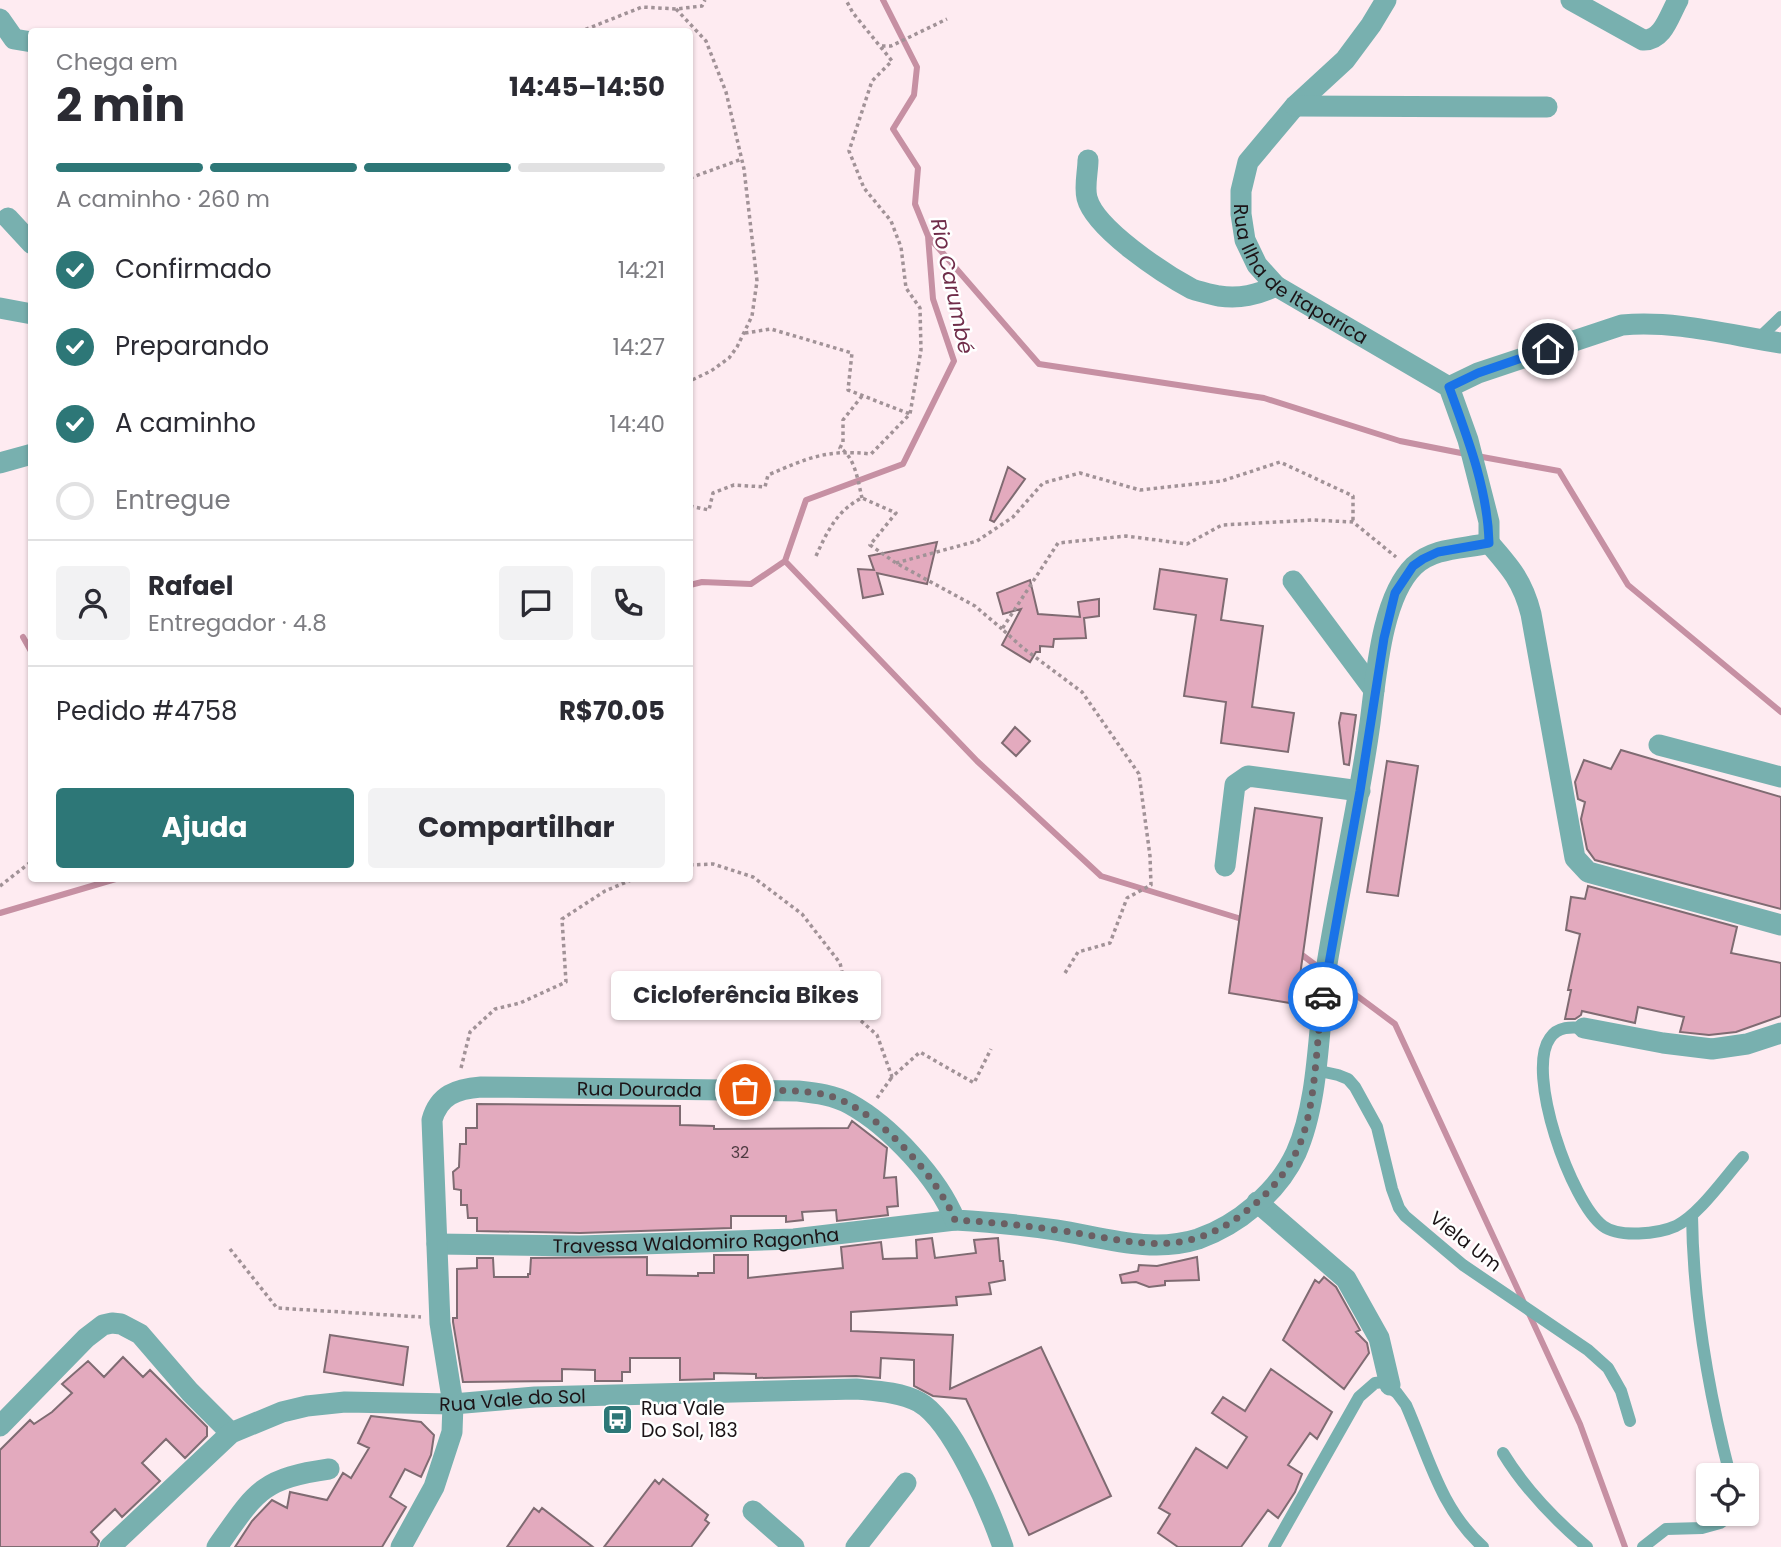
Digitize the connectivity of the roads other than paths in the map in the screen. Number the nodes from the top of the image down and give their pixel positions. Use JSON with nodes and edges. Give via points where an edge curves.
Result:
{"nodes":[{"id":1,"x":1386,"y":0,"type":"edge"},
{"id":2,"x":1571,"y":0,"type":"edge"},
{"id":3,"x":1678,"y":0,"type":"edge"},
{"id":4,"x":0,"y":19,"type":"edge"},
{"id":5,"x":28,"y":41,"type":"edge"},
{"id":6,"x":1295,"y":106,"type":"junction"},
{"id":7,"x":1547,"y":107,"type":"dead end"},
{"id":8,"x":1088,"y":160,"type":"dead end"},
{"id":9,"x":8,"y":218,"type":"dead end"},
{"id":10,"x":28,"y":240,"type":"edge"},
{"id":11,"x":1276,"y":286,"type":"junction"},
{"id":12,"x":0,"y":308,"type":"edge"},
{"id":13,"x":28,"y":313,"type":"edge"},
{"id":14,"x":1781,"y":317,"type":"edge"},
{"id":15,"x":1757,"y":340,"type":"junction"},
{"id":16,"x":1781,"y":343,"type":"edge"},
{"id":17,"x":1449,"y":387,"type":"junction"},
{"id":18,"x":28,"y":455,"type":"edge"},
{"id":19,"x":0,"y":463,"type":"edge"},
{"id":20,"x":1489,"y":543,"type":"junction"},
{"id":21,"x":1293,"y":581,"type":"dead end"},
{"id":22,"x":1374,"y":690,"type":"junction"},
{"id":23,"x":1660,"y":745,"type":"dead end"},
{"id":24,"x":1781,"y":777,"type":"edge"},
{"id":25,"x":1360,"y":791,"type":"junction"},
{"id":26,"x":1225,"y":866,"type":"dead end"},
{"id":27,"x":1781,"y":925,"type":"edge"},
{"id":28,"x":1584,"y":1028,"type":"joint"},
{"id":29,"x":1781,"y":1033,"type":"edge"},
{"id":30,"x":1315,"y":1070,"type":"junction"},
{"id":31,"x":1742,"y":1157,"type":"dead end"},
{"id":32,"x":1257,"y":1202,"type":"junction"},
{"id":33,"x":1692,"y":1215,"type":"junction"},
{"id":34,"x":955,"y":1220,"type":"junction"},
{"id":35,"x":438,"y":1244,"type":"junction"},
{"id":36,"x":1386,"y":1384,"type":"junction"},
{"id":37,"x":453,"y":1404,"type":"junction"},
{"id":38,"x":1630,"y":1421,"type":"dead end"},
{"id":39,"x":0,"y":1426,"type":"edge"},
{"id":40,"x":231,"y":1433,"type":"junction"},
{"id":41,"x":1503,"y":1453,"type":"dead end"},
{"id":42,"x":1727,"y":1463,"type":"edge"},
{"id":43,"x":329,"y":1469,"type":"dead end"},
{"id":44,"x":906,"y":1483,"type":"dead end"},
{"id":45,"x":753,"y":1511,"type":"dead end"},
{"id":46,"x":1709,"y":1526,"type":"edge"},
{"id":47,"x":110,"y":1547,"type":"edge"},
{"id":48,"x":217,"y":1547,"type":"edge"},
{"id":49,"x":401,"y":1547,"type":"edge"},
{"id":50,"x":794,"y":1547,"type":"edge"},
{"id":51,"x":856,"y":1547,"type":"edge"},
{"id":52,"x":1003,"y":1547,"type":"edge"},
{"id":53,"x":1274,"y":1547,"type":"edge"},
{"id":54,"x":1483,"y":1547,"type":"edge"},
{"id":55,"x":1587,"y":1547,"type":"edge"},
{"id":56,"x":1643,"y":1547,"type":"edge"}],
"edges":[{"from":1,"to":6,"type":"street","name":"Rua Ilha de Itaparica","via":[[1345,60]]},
{"from":2,"to":3,"type":"street","via":[[1643,40],[1659,35]]},
{"from":4,"to":5,"type":"street","via":[[14,39]]},
{"from":6,"to":7,"type":"street"},
{"from":6,"to":11,"type":"street","name":"Rua Ilha de Itaparica","via":[[1248,162],[1241,191],[1245,240],[1257,265]]},
{"from":8,"to":11,"type":"street","via":[[1087,198],[1095,212],[1111,233],[1145,259],[1194,290],[1221,296],[1254,296]]},
{"from":9,"to":10,"type":"street"},
{"from":11,"to":17,"type":"street","name":"Rua Ilha de Itaparica"},
{"from":12,"to":13,"type":"street"},
{"from":14,"to":15,"type":"lane"},
{"from":15,"to":16,"type":"street"},
{"from":15,"to":17,"type":"street","via":[[1643,323],[1622,325]]},
{"from":17,"to":20,"type":"street","via":[[1468,440],[1489,522]]},
{"from":18,"to":19,"type":"street"},
{"from":20,"to":22,"type":"street","via":[[1438,552],[1412,569],[1388,612]]},
{"from":20,"to":27,"type":"street","via":[[1525,590],[1576,859],[1588,872]]},
{"from":21,"to":22,"type":"street"},
{"from":22,"to":25,"type":"street"},
{"from":23,"to":24,"type":"street"},
{"from":25,"to":26,"type":"street","via":[[1248,776],[1235,785]]},
{"from":25,"to":30,"type":"street","via":[[1327,962]]},
{"from":28,"to":29,"type":"street","via":[[1712,1049]]},
{"from":28,"to":33,"type":"lane","via":[[1568,1027],[1548,1040],[1542,1081],[1547,1108],[1584,1203],[1612,1231],[1662,1231]]},
{"from":30,"to":32,"type":"street","via":[[1296,1154]]},
{"from":30,"to":38,"type":"lane","name":"Viela Um","via":[[1348,1079],[1355,1087],[1377,1127],[1392,1189],[1405,1216],[1475,1274],[1608,1368],[1622,1391]]},
{"from":31,"to":33,"type":"lane"},
{"from":32,"to":34,"type":"street","via":[[1222,1228],[1177,1244],[1126,1243],[1018,1224]]},
{"from":32,"to":36,"type":"street","via":[[1346,1279],[1379,1338]]},
{"from":33,"to":42,"type":"lane","via":[[1699,1323]]},
{"from":34,"to":35,"type":"street","name":"Travessa Waldomiro Ragonha","via":[[794,1240],[580,1246]]},
{"from":34,"to":35,"type":"street","name":"Rua Dourada","via":[[935,1183],[900,1144],[850,1104],[828,1095],[481,1087],[456,1091],[439,1102],[432,1120]]},
{"from":35,"to":37,"type":"street","via":[[440,1318]]},
{"from":36,"to":53,"type":"lane","via":[[1375,1383],[1359,1396]]},
{"from":36,"to":54,"type":"lane","via":[[1406,1405],[1452,1513]]},
{"from":37,"to":40,"type":"street","name":"Rua Vale do Sol","via":[[307,1406]]},
{"from":37,"to":49,"type":"street","via":[[444,1462]]},
{"from":37,"to":52,"type":"street","name":"Rua Vale do Sol","via":[[535,1397],[856,1389],[901,1395],[921,1403],[951,1434]]},
{"from":39,"to":40,"type":"street","via":[[86,1338],[111,1323],[140,1334]]},
{"from":40,"to":47,"type":"street","name":"Rua Vale do Sol"},
{"from":41,"to":55,"type":"lane","via":[[1549,1511]]},
{"from":43,"to":48,"type":"street","via":[[295,1474],[257,1494]]},
{"from":44,"to":51,"type":"street"},
{"from":45,"to":50,"type":"street"},
{"from":46,"to":56,"type":"lane","via":[[1666,1530]]}]}
